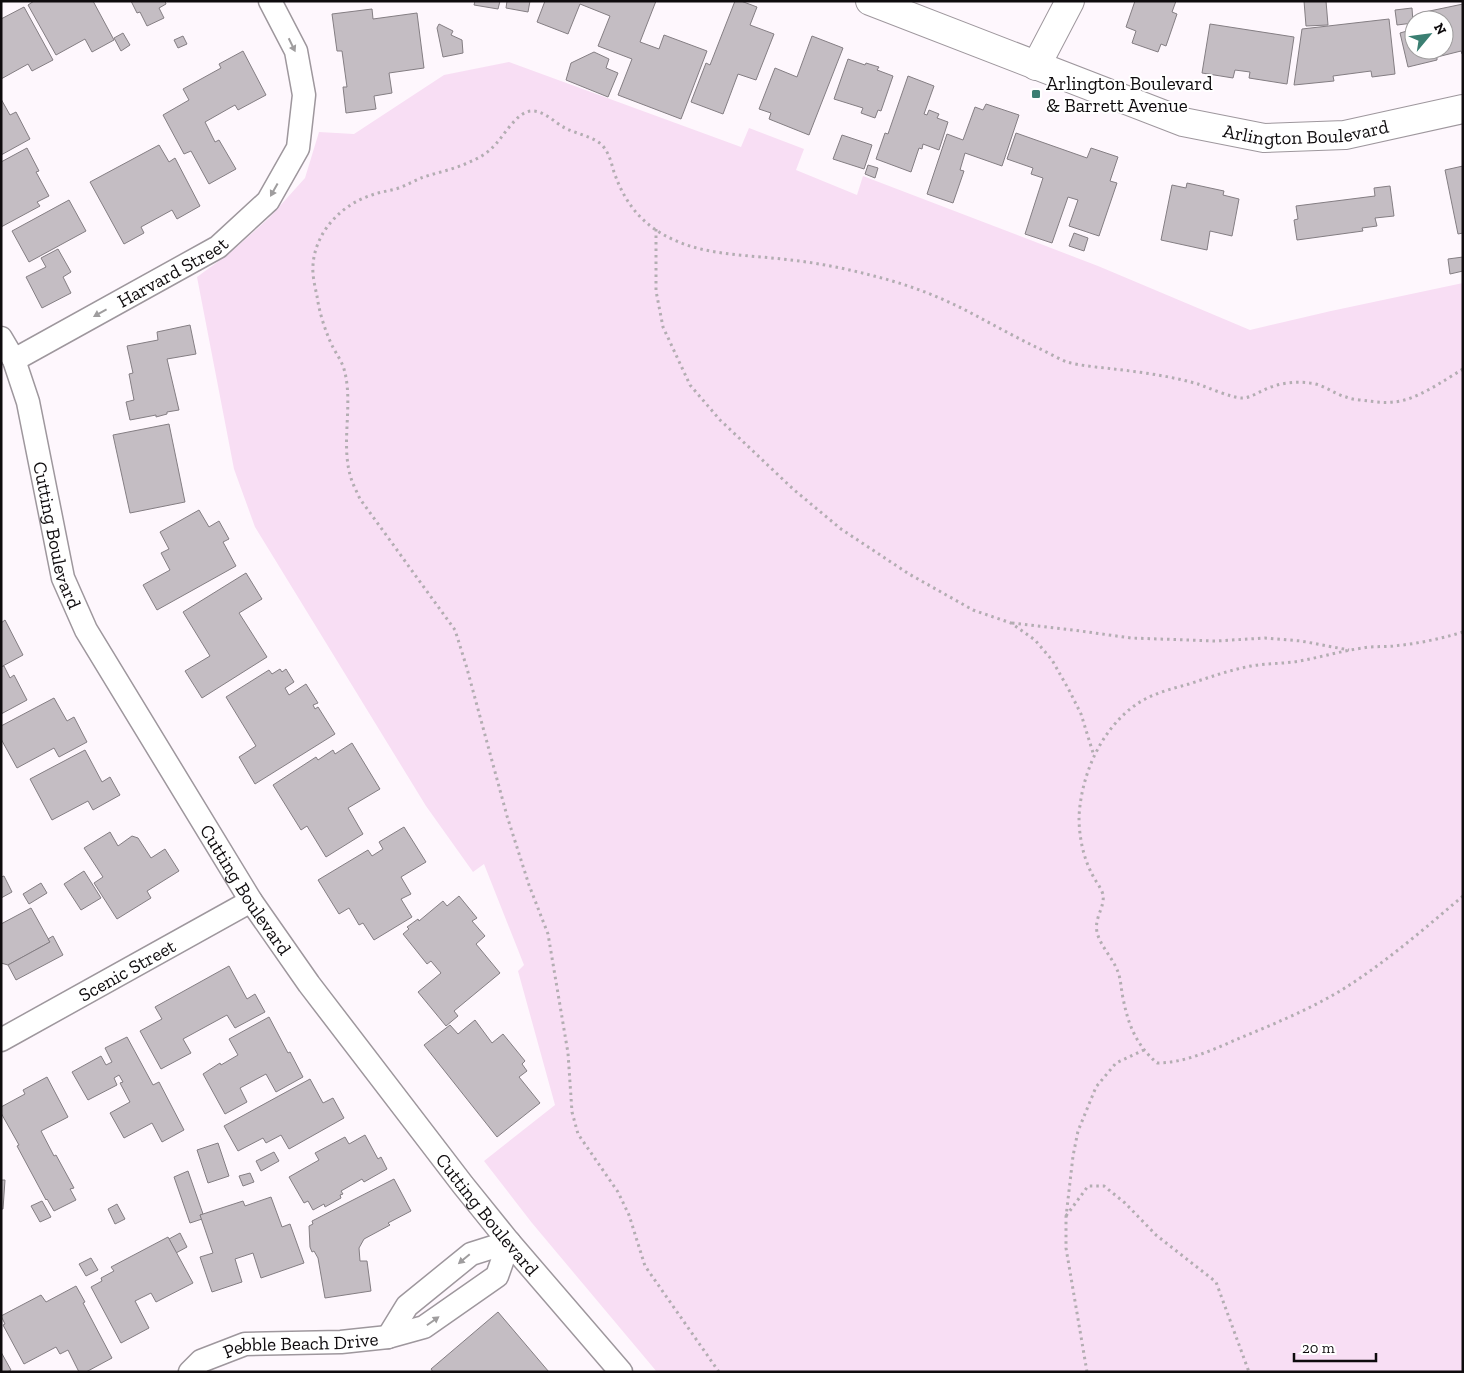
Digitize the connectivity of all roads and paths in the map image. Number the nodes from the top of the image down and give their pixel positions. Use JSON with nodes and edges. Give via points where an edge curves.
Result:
{"nodes":[{"id":1,"x":270,"y":1,"type":"edge"},
{"id":2,"x":870,"y":1,"type":"edge"},
{"id":3,"x":1070,"y":1,"type":"edge"},
{"id":4,"x":1036,"y":66,"type":"junction"},
{"id":5,"x":1463,"y":109,"type":"edge"},
{"id":6,"x":656,"y":229,"type":"junction"},
{"id":7,"x":1,"y":338,"type":"edge"},
{"id":8,"x":14,"y":360,"type":"junction"},
{"id":9,"x":1463,"y":369,"type":"edge"},
{"id":10,"x":1011,"y":623,"type":"junction"},
{"id":11,"x":1463,"y":632,"type":"edge"},
{"id":12,"x":1351,"y":650,"type":"junction"},
{"id":13,"x":1094,"y":757,"type":"junction"},
{"id":14,"x":1463,"y":896,"type":"edge"},
{"id":15,"x":251,"y":901,"type":"junction"},
{"id":16,"x":1,"y":1040,"type":"edge"},
{"id":17,"x":1144,"y":1050,"type":"junction"},
{"id":18,"x":1066,"y":1217,"type":"junction"},
{"id":19,"x":509,"y":1242,"type":"junction"},
{"id":20,"x":388,"y":1337,"type":"junction"},
{"id":21,"x":190,"y":1372,"type":"edge"},
{"id":22,"x":621,"y":1372,"type":"edge"},
{"id":23,"x":718,"y":1372,"type":"edge"},
{"id":24,"x":1087,"y":1372,"type":"edge"},
{"id":25,"x":1249,"y":1372,"type":"edge"}],
"edges":[{"from":1,"to":8,"type":"street","name":"Harvard Street","one_way":true,"via":[[296,51],[304,95],[298,148],[268,201],[218,247]]},
{"from":2,"to":4,"type":"main road","name":"Arlington Boulevard"},
{"from":3,"to":4,"type":"main road"},
{"from":4,"to":5,"type":"main road","name":"Arlington Boulevard","via":[[1183,122],[1264,138],[1345,135]]},
{"from":6,"to":9,"type":"path","via":[[673,240],[699,248],[810,262],[871,275],[963,309],[1066,362],[1186,381],[1240,398],[1281,384],[1311,383],[1345,397],[1394,402],[1422,393]]},
{"from":6,"to":10,"type":"path","via":[[656,291],[663,327],[690,386],[720,420],[793,489],[841,528],[909,574],[973,610]]},
{"from":6,"to":23,"type":"path","via":[[639,217],[627,202],[605,148],[532,111],[520,117],[494,147],[476,159],[348,205],[319,241],[313,265],[321,315],[346,379],[350,478],[360,500],[455,630],[466,665],[506,816],[548,934],[568,1053],[572,1112],[578,1134],[622,1200],[645,1266]]},
{"from":7,"to":8,"type":"street","name":"Cutting Boulevard"},
{"from":8,"to":15,"type":"street","name":"Cutting Boulevard","via":[[28,402],[63,578],[86,630]]},
{"from":10,"to":12,"type":"path","via":[[1130,638],[1216,642],[1265,638]]},
{"from":10,"to":13,"type":"path","via":[[1034,640],[1052,660],[1081,714]]},
{"from":11,"to":12,"type":"path","via":[[1427,641]]},
{"from":12,"to":13,"type":"path","via":[[1300,661],[1253,666],[1148,697],[1122,716],[1106,734]]},
{"from":13,"to":17,"type":"path","via":[[1080,809],[1082,850],[1103,896],[1096,923],[1099,938],[1119,974],[1130,1026]]},
{"from":14,"to":17,"type":"path","via":[[1398,950],[1316,1004],[1202,1054],[1157,1063]]},
{"from":15,"to":16,"type":"street","name":"Scenic Street"},
{"from":15,"to":19,"type":"street","name":"Cutting Boulevard","via":[[309,984]]},
{"from":17,"to":18,"type":"path","via":[[1116,1063],[1096,1086],[1072,1156]]},
{"from":18,"to":24,"type":"path","via":[[1066,1248]]},
{"from":18,"to":25,"type":"path","via":[[1088,1186],[1104,1186],[1124,1202],[1156,1235],[1216,1282]]},
{"from":19,"to":20,"type":"street","name":"Pebble Beach Drive","one_way":true,"via":[[471,1254],[407,1306]]},
{"from":20,"to":19,"type":"street","name":"Pebble Beach Drive","one_way":true,"via":[[424,1327],[497,1276]]},
{"from":19,"to":22,"type":"street","name":"Cutting Boulevard"},
{"from":20,"to":21,"type":"street","name":"Pebble Beach Drive","via":[[341,1342],[245,1344],[201,1361]]}]}
